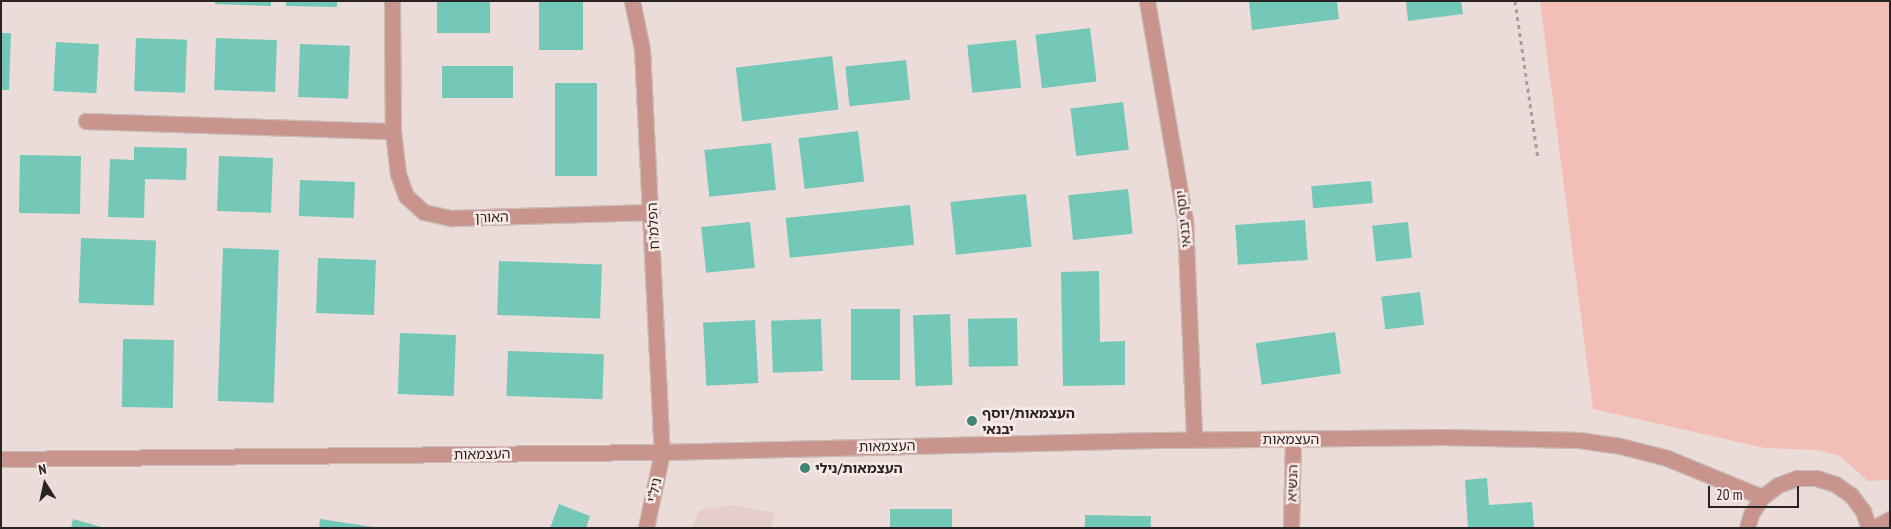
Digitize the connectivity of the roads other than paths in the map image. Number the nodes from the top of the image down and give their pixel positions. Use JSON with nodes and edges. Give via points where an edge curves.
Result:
{"nodes":[{"id":1,"x":392,"y":1,"type":"edge"},
{"id":2,"x":632,"y":1,"type":"edge"},
{"id":3,"x":1147,"y":1,"type":"edge"},
{"id":4,"x":86,"y":121,"type":"dead end"},
{"id":5,"x":393,"y":131,"type":"junction"},
{"id":6,"x":652,"y":212,"type":"junction"},
{"id":7,"x":1293,"y":439,"type":"junction"},
{"id":8,"x":1194,"y":440,"type":"junction"},
{"id":9,"x":662,"y":452,"type":"junction"},
{"id":10,"x":1,"y":459,"type":"edge"},
{"id":11,"x":1762,"y":497,"type":"junction"},
{"id":12,"x":1890,"y":519,"type":"edge"},
{"id":13,"x":646,"y":528,"type":"edge"},
{"id":14,"x":1291,"y":528,"type":"edge"},
{"id":15,"x":1747,"y":528,"type":"edge"},
{"id":16,"x":1869,"y":528,"type":"edge"},
{"id":17,"x":1873,"y":528,"type":"edge"}],
"edges":[{"from":1,"to":5,"type":"street","name":"האורן"},
{"from":2,"to":6,"type":"street","name":"הפלמ\"ח","via":[[642,49]]},
{"from":3,"to":8,"type":"street","name":"יוסף יבנאי","via":[[1185,220]]},
{"from":4,"to":5,"type":"street"},
{"from":5,"to":6,"type":"street","name":"האורן","via":[[398,174],[406,196],[424,212],[451,218]]},
{"from":6,"to":9,"type":"street","name":"הפלמ\"ח"},
{"from":7,"to":8,"type":"street","name":"העצמאות"},
{"from":7,"to":11,"type":"street","name":"העצמאות","via":[[1579,440],[1667,458]]},
{"from":7,"to":14,"type":"street","name":"הנשיא"},
{"from":8,"to":9,"type":"street","name":"העצמאות"},
{"from":9,"to":10,"type":"street","name":"העצמאות"},
{"from":9,"to":13,"type":"street","name":"ניל\"י"},
{"from":11,"to":15,"type":"street"},
{"from":11,"to":16,"type":"street","via":[[1787,481],[1816,478],[1835,484],[1851,495],[1863,511]]},
{"from":12,"to":17,"type":"street"}]}
